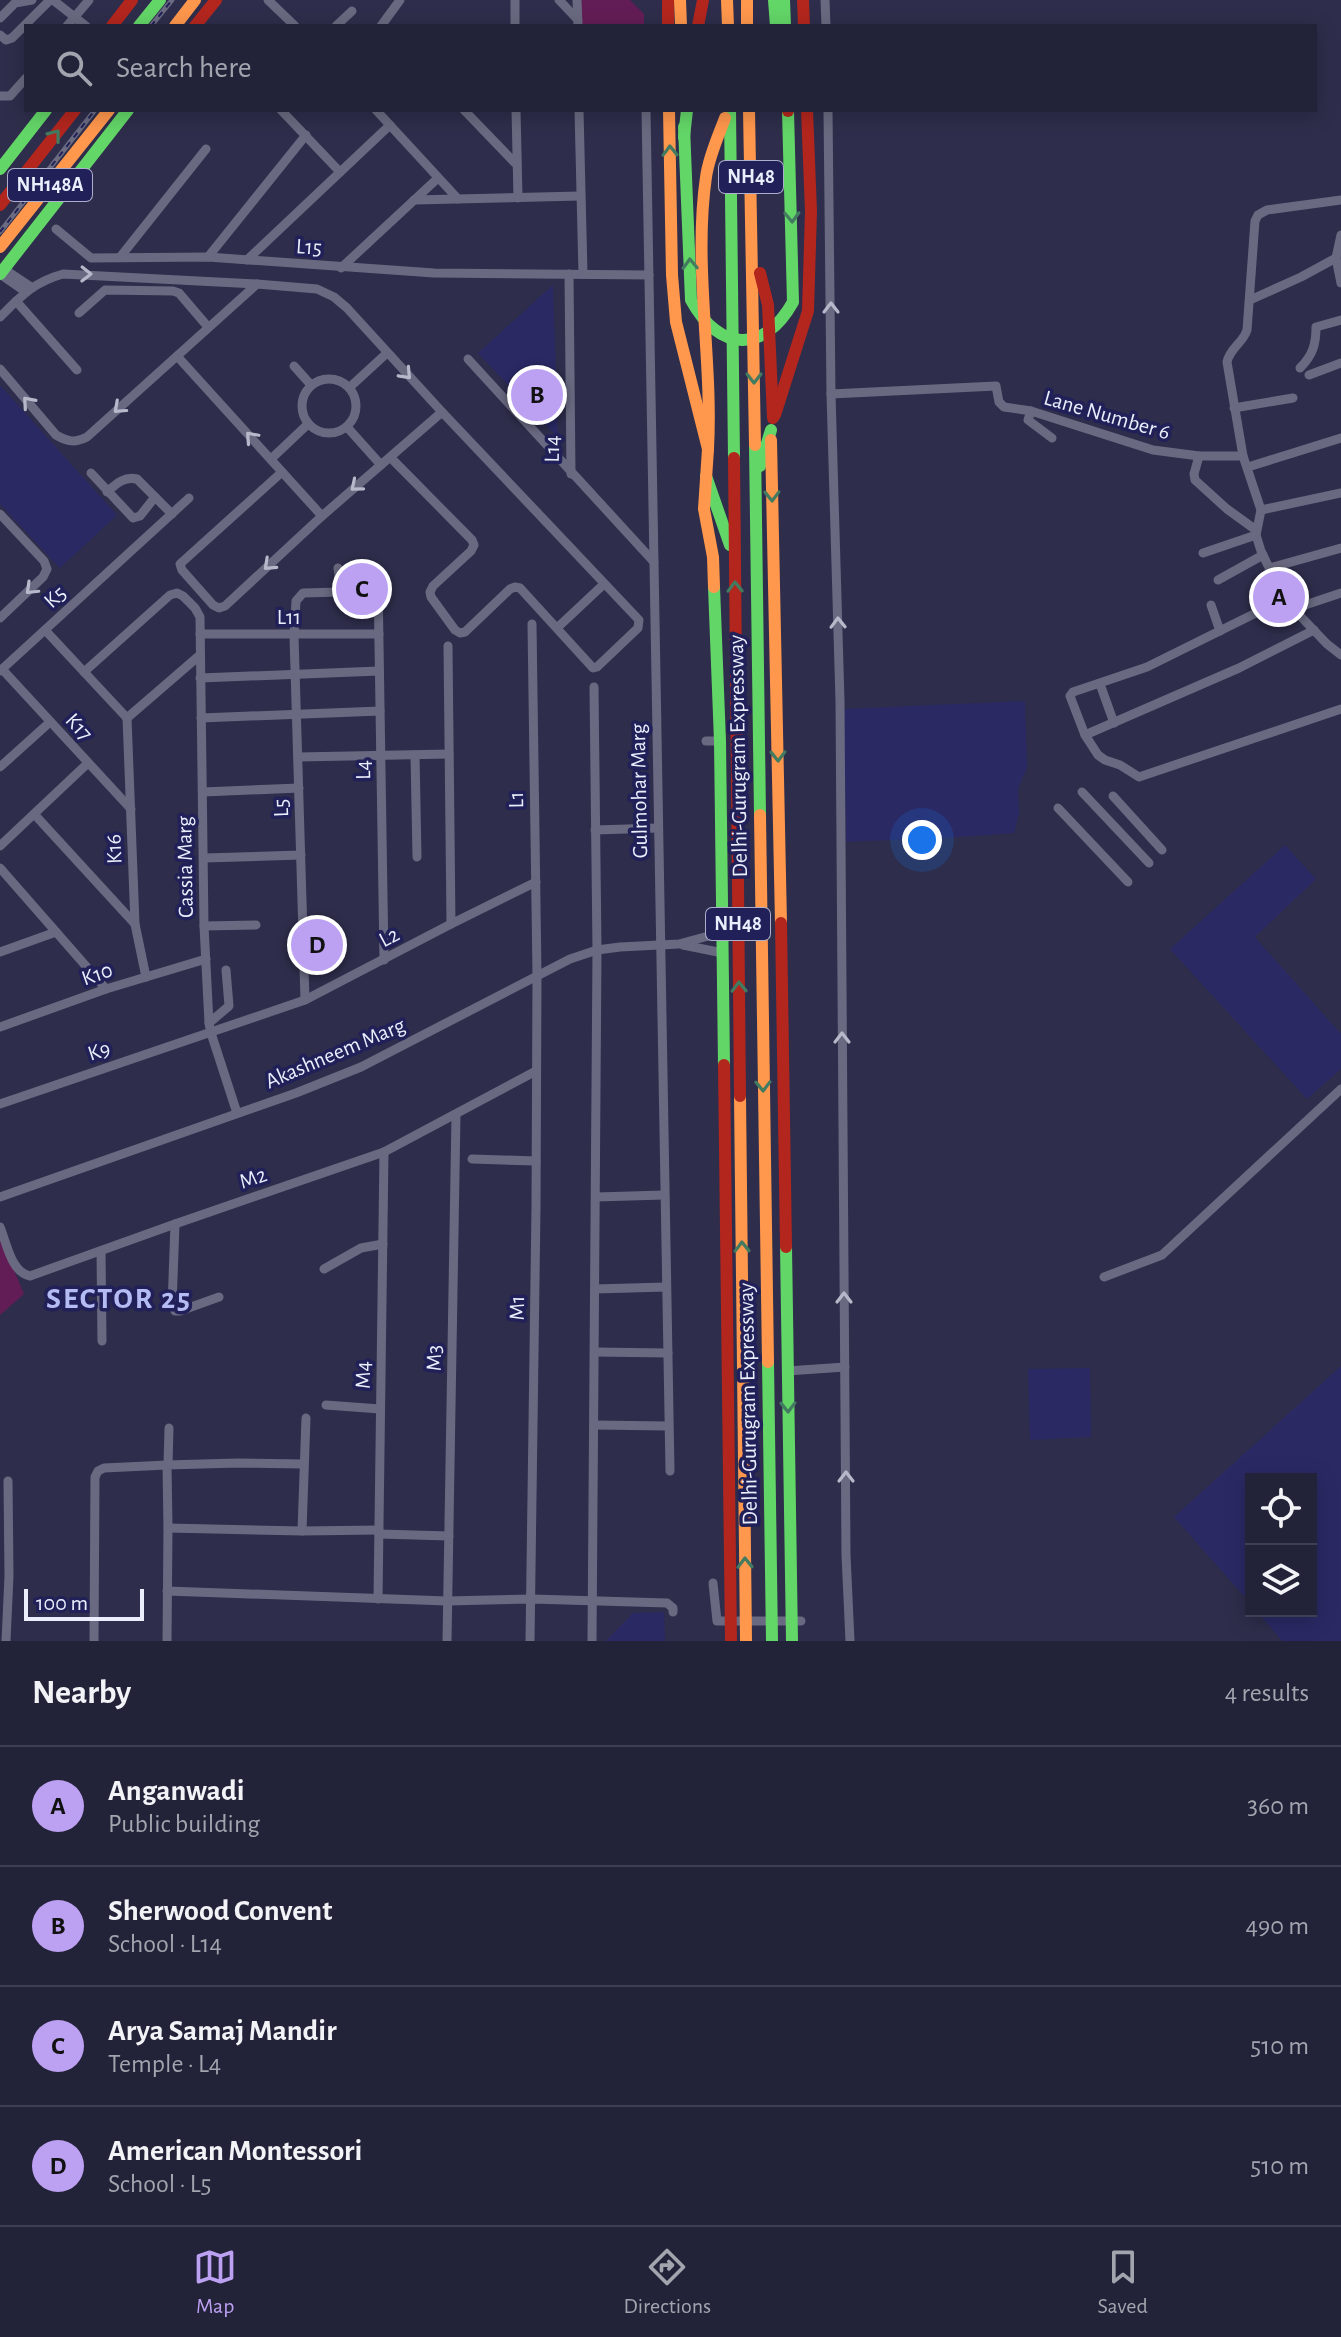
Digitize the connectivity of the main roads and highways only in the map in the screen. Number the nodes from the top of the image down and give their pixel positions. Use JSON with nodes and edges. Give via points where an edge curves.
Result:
{"nodes":[{"id":1,"x":132,"y":0,"type":"edge"},
{"id":2,"x":160,"y":0,"type":"edge"},
{"id":3,"x":195,"y":0,"type":"edge"},
{"id":4,"x":216,"y":0,"type":"edge"},
{"id":5,"x":668,"y":0,"type":"edge"},
{"id":6,"x":680,"y":0,"type":"edge"},
{"id":7,"x":703,"y":0,"type":"edge"},
{"id":8,"x":727,"y":0,"type":"edge"},
{"id":9,"x":747,"y":0,"type":"edge"},
{"id":10,"x":774,"y":0,"type":"edge"},
{"id":11,"x":784,"y":0,"type":"edge"},
{"id":12,"x":803,"y":0,"type":"edge"},
{"id":13,"x":114,"y":24,"type":"edge"},
{"id":14,"x":141,"y":24,"type":"edge"},
{"id":15,"x":177,"y":24,"type":"edge"},
{"id":16,"x":197,"y":24,"type":"edge"},
{"id":17,"x":668,"y":24,"type":"edge"},
{"id":18,"x":681,"y":24,"type":"edge"},
{"id":19,"x":698,"y":24,"type":"edge"},
{"id":20,"x":728,"y":24,"type":"edge"},
{"id":21,"x":747,"y":24,"type":"edge"},
{"id":22,"x":776,"y":24,"type":"edge"},
{"id":23,"x":785,"y":24,"type":"edge"},
{"id":24,"x":804,"y":24,"type":"edge"},
{"id":25,"x":44,"y":112,"type":"edge"},
{"id":26,"x":73,"y":112,"type":"edge"},
{"id":27,"x":106,"y":112,"type":"edge"},
{"id":28,"x":126,"y":112,"type":"edge"},
{"id":29,"x":669,"y":112,"type":"edge"},
{"id":30,"x":685,"y":112,"type":"edge"},
{"id":31,"x":728,"y":112,"type":"edge"},
{"id":32,"x":729,"y":112,"type":"edge"},
{"id":33,"x":749,"y":112,"type":"edge"},
{"id":34,"x":788,"y":112,"type":"edge"},
{"id":35,"x":807,"y":112,"type":"edge"},
{"id":36,"x":0,"y":169,"type":"edge"},
{"id":37,"x":0,"y":205,"type":"edge"},
{"id":38,"x":26,"y":215,"type":"junction"},
{"id":39,"x":32,"y":232,"type":"junction"},
{"id":40,"x":753,"y":244,"type":"junction"},
{"id":41,"x":0,"y":247,"type":"edge"},
{"id":42,"x":2,"y":271,"type":"edge"},
{"id":43,"x":772,"y":424,"type":"junction"},
{"id":44,"x":708,"y":449,"type":"junction"},
{"id":45,"x":706,"y":476,"type":"junction"},
{"id":46,"x":754,"y":487,"type":"junction"},
{"id":47,"x":734,"y":557,"type":"junction"},
{"id":48,"x":731,"y":1641,"type":"edge"},
{"id":49,"x":746,"y":1641,"type":"edge"},
{"id":50,"x":772,"y":1641,"type":"edge"},
{"id":51,"x":792,"y":1641,"type":"edge"}],
"edges":[{"from":1,"to":13,"type":"main road"},
{"from":2,"to":14,"type":"main road"},
{"from":3,"to":15,"type":"main road"},
{"from":4,"to":16,"type":"main road"},
{"from":5,"to":17,"type":"main road"},
{"from":6,"to":18,"type":"main road"},
{"from":7,"to":19,"type":"main road"},
{"from":8,"to":20,"type":"main road"},
{"from":9,"to":21,"type":"main road"},
{"from":10,"to":22,"type":"main road"},
{"from":11,"to":23,"type":"main road"},
{"from":12,"to":24,"type":"main road"},
{"from":25,"to":36,"type":"main road"},
{"from":37,"to":26,"type":"main road","number":"NH148A","one_way":true},
{"from":27,"to":38,"type":"main road","number":"NH148A"},
{"from":28,"to":39,"type":"main road"},
{"from":44,"to":29,"type":"main road","one_way":true,"via":[[676,322]]},
{"from":34,"to":30,"type":"main road","one_way":true,"via":[[793,302],[787,318],[769,334],[745,340],[709,328],[691,300]]},
{"from":31,"to":44,"type":"main road","via":[[707,173],[702,226]]},
{"from":32,"to":47,"type":"main road","name":"Delhi-Gurugram Expressway","number":"NH48"},
{"from":33,"to":40,"type":"main road","name":"Delhi-Gurugram Expressway","number":"NH48"},
{"from":35,"to":43,"type":"main road","via":[[808,311]]},
{"from":38,"to":39,"type":"main road"},
{"from":38,"to":41,"type":"main road","number":"NH148A"},
{"from":39,"to":42,"type":"main road"},
{"from":40,"to":43,"type":"main road","via":[[768,305]]},
{"from":40,"to":46,"type":"main road","name":"Delhi-Gurugram Expressway","number":"NH48","one_way":true},
{"from":43,"to":46,"type":"main road"},
{"from":43,"to":51,"type":"main road","one_way":true,"via":[[784,727]]},
{"from":44,"to":45,"type":"main road"},
{"from":45,"to":47,"type":"main road"},
{"from":45,"to":48,"type":"main road","via":[[720,741]]},
{"from":46,"to":50,"type":"main road","name":"Delhi-Gurugram Expressway","number":"NH48","one_way":true},
{"from":49,"to":47,"type":"main road","name":"Delhi-Gurugram Expressway","number":"NH48","one_way":true}]}
